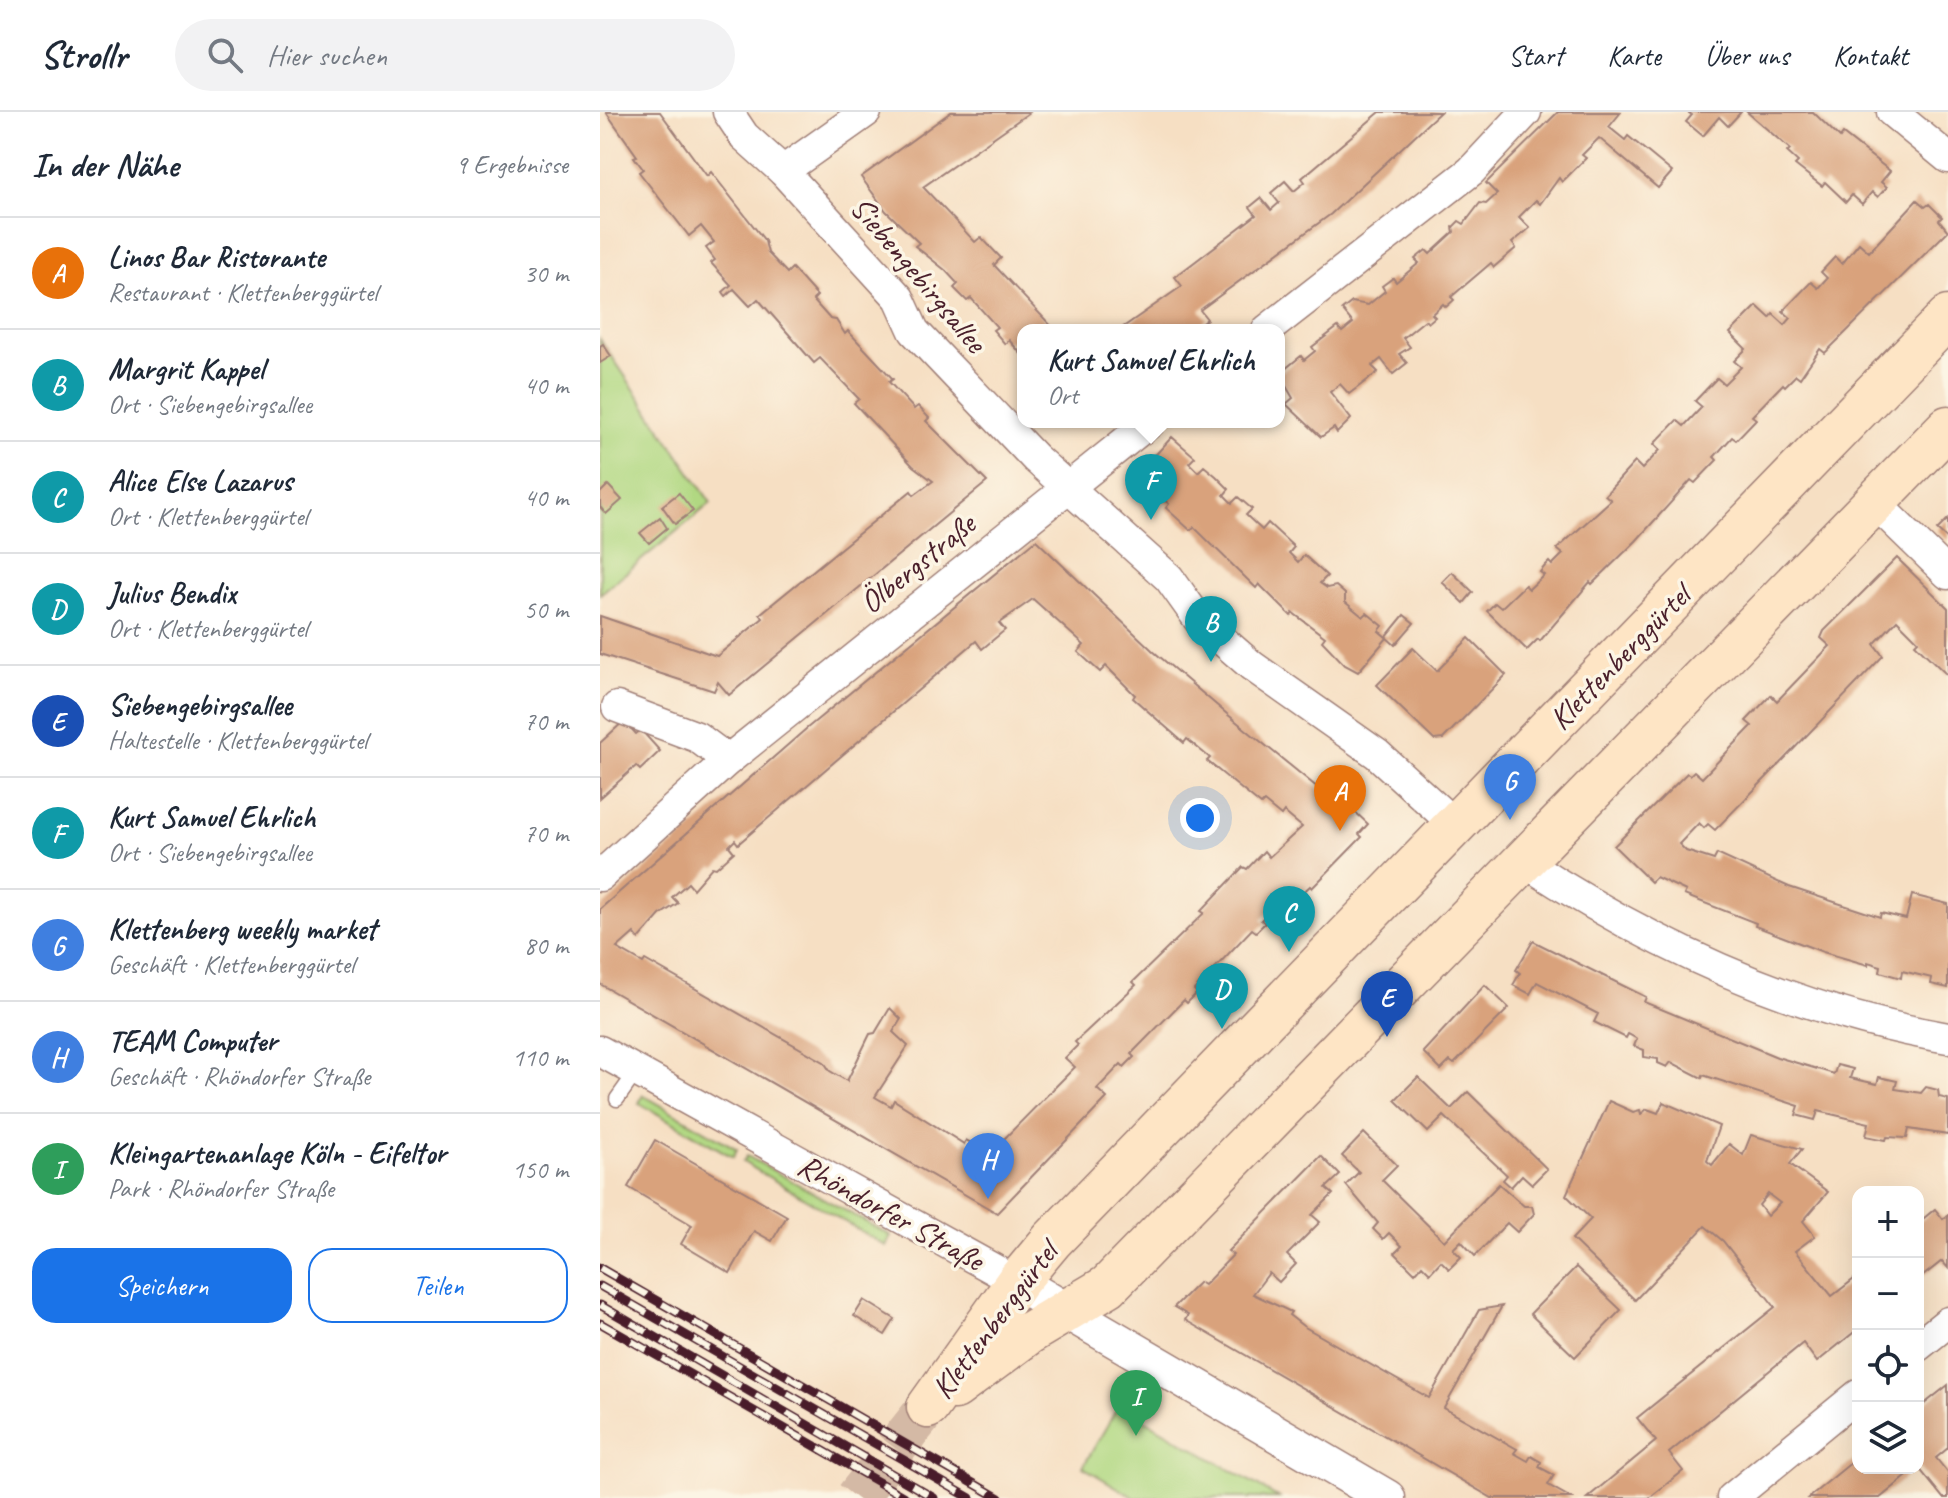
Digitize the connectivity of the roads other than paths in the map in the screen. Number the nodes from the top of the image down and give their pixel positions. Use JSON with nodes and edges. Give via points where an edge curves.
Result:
{"nodes":[{"id":1,"x":728,"y":112,"type":"edge"},
{"id":2,"x":866,"y":112,"type":"edge"},
{"id":3,"x":1526,"y":112,"type":"edge"},
{"id":4,"x":1892,"y":112,"type":"edge"},
{"id":5,"x":1948,"y":158,"type":"edge"},
{"id":6,"x":783,"y":171,"type":"junction"},
{"id":7,"x":1948,"y":317,"type":"edge"},
{"id":8,"x":1275,"y":324,"type":"edge"},
{"id":9,"x":1948,"y":427,"type":"edge"},
{"id":10,"x":1142,"y":428,"type":"edge"},
{"id":11,"x":1068,"y":487,"type":"junction"},
{"id":12,"x":1874,"y":502,"type":"junction"},
{"id":13,"x":1948,"y":574,"type":"edge"},
{"id":14,"x":617,"y":707,"type":"dead end"},
{"id":15,"x":728,"y":760,"type":"junction"},
{"id":16,"x":1455,"y":825,"type":"junction"},
{"id":17,"x":1523,"y":861,"type":"junction"},
{"id":18,"x":600,"y":876,"type":"edge"},
{"id":19,"x":1948,"y":1038,"type":"edge"},
{"id":20,"x":600,"y":1051,"type":"edge"},
{"id":21,"x":637,"y":1071,"type":"junction"},
{"id":22,"x":617,"y":1099,"type":"dead end"},
{"id":23,"x":1017,"y":1282,"type":"junction"},
{"id":24,"x":1067,"y":1312,"type":"junction"},
{"id":25,"x":1948,"y":1322,"type":"edge"},
{"id":26,"x":1924,"y":1341,"type":"edge"},
{"id":27,"x":1852,"y":1400,"type":"edge"},
{"id":28,"x":1387,"y":1498,"type":"edge"},
{"id":29,"x":1732,"y":1498,"type":"edge"}],
"edges":[{"from":1,"to":6,"type":"street","name":"Siebengebirgsallee","via":[[744,136]]},
{"from":2,"to":6,"type":"street"},
{"from":3,"to":8,"type":"street","via":[[1471,171]]},
{"from":4,"to":5,"type":"street"},
{"from":6,"to":11,"type":"street","name":"Siebengebirgsallee","via":[[899,298],[914,331]]},
{"from":7,"to":16,"type":"main road","name":"Klettenberggürtel"},
{"from":9,"to":12,"type":"main road","name":"Klettenberggürtel"},
{"from":10,"to":11,"type":"street","name":"Ölbergstraße"},
{"from":11,"to":15,"type":"street","name":"Ölbergstraße"},
{"from":11,"to":16,"type":"street","name":"Siebengebirgsallee","via":[[1169,578],[1199,620],[1252,666],[1377,754]]},
{"from":12,"to":13,"type":"street"},
{"from":12,"to":17,"type":"main road","name":"Klettenberggürtel"},
{"from":14,"to":15,"type":"street","via":[[697,737]]},
{"from":15,"to":18,"type":"street","name":"Ölbergstraße"},
{"from":16,"to":23,"type":"main road","name":"Klettenberggürtel"},
{"from":17,"to":19,"type":"street","via":[[1642,934],[1716,970],[1899,1030]]},
{"from":17,"to":24,"type":"main road","name":"Klettenberggürtel","via":[[1108,1286]]},
{"from":20,"to":21,"type":"street","name":"Rhöndorfer Straße"},
{"from":21,"to":22,"type":"lane"},
{"from":21,"to":23,"type":"street","name":"Rhöndorfer Straße"},
{"from":23,"to":24,"type":"street","name":"Rhöndorfer Straße"},
{"from":23,"to":24,"type":"main road","name":"Klettenberggürtel","via":[[928,1407],[1029,1333]]},
{"from":24,"to":28,"type":"street","name":"Rhöndorfer Straße"},
{"from":25,"to":26,"type":"street"},
{"from":27,"to":29,"type":"street"}]}
